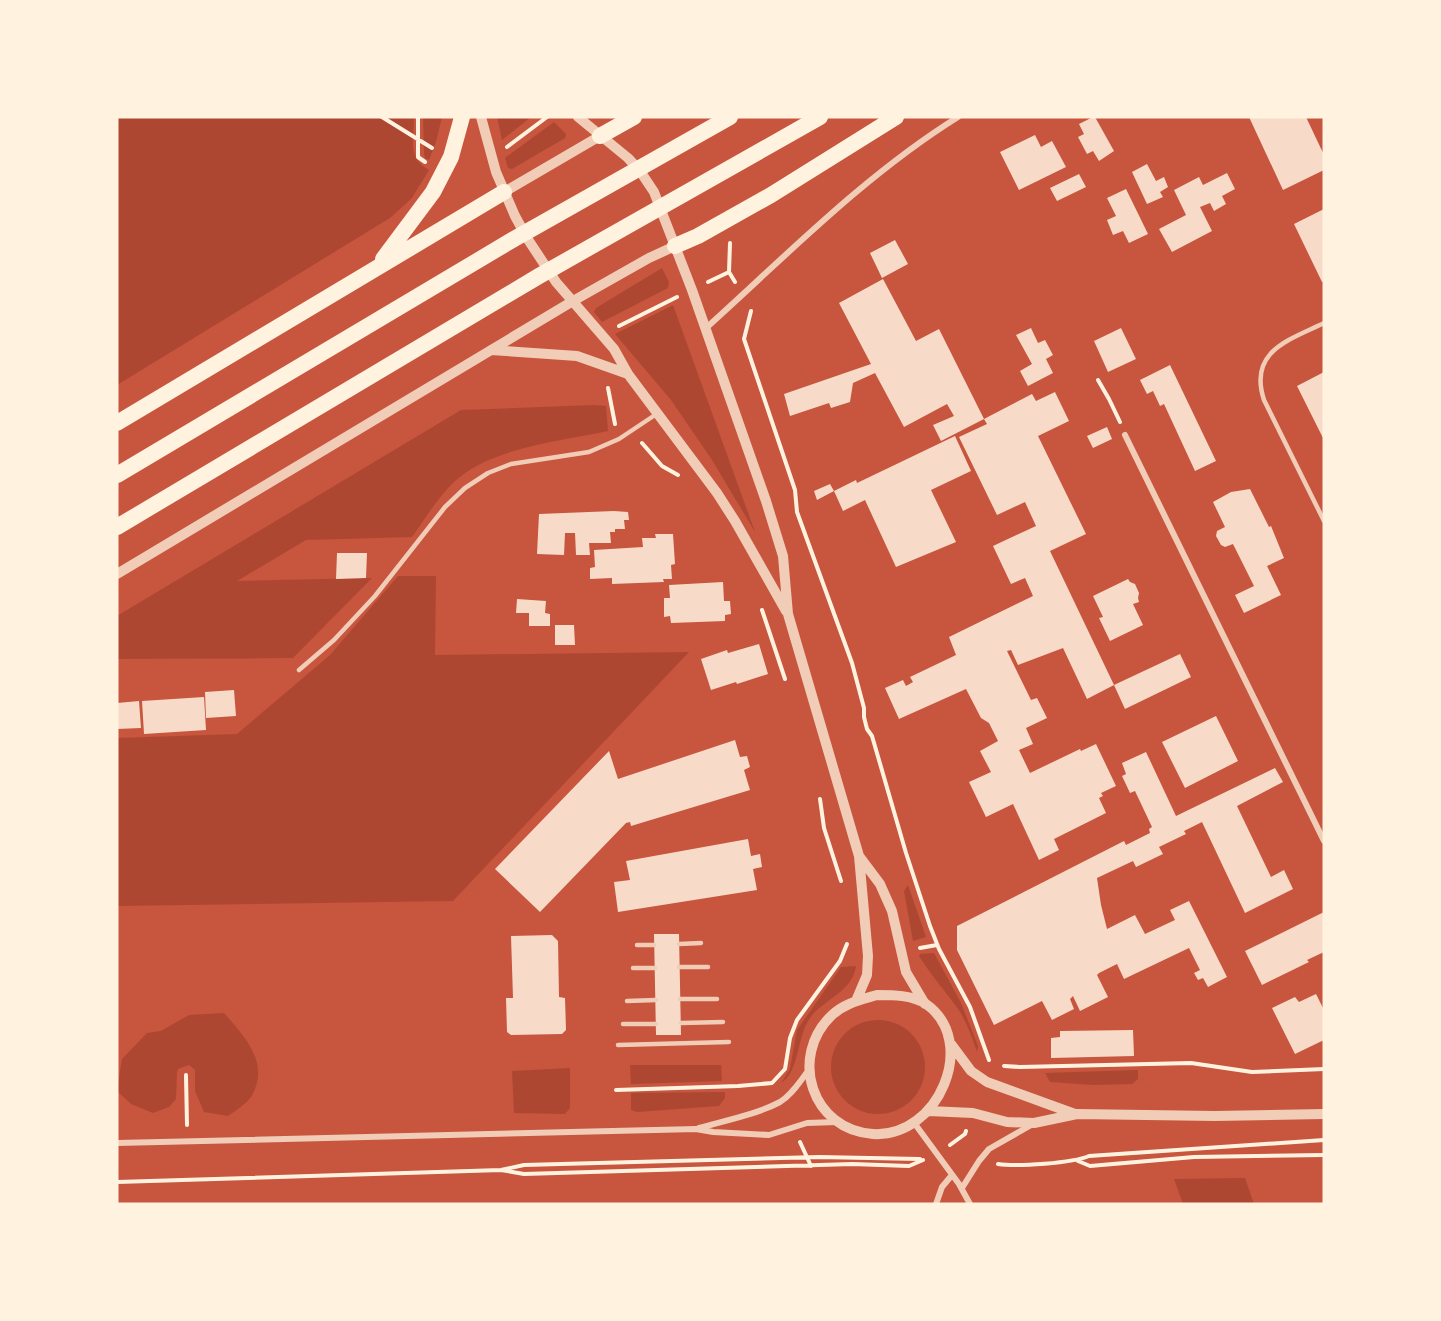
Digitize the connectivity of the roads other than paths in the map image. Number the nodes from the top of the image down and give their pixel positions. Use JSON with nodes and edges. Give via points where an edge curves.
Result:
{"nodes":[{"id":1,"x":462,"y":117,"type":"edge"},
{"id":2,"x":481,"y":117,"type":"edge"},
{"id":3,"x":578,"y":117,"type":"edge"},
{"id":4,"x":634,"y":117,"type":"edge"},
{"id":5,"x":730,"y":117,"type":"edge"},
{"id":6,"x":820,"y":117,"type":"edge"},
{"id":7,"x":896,"y":117,"type":"edge"},
{"id":8,"x":958,"y":117,"type":"edge"},
{"id":9,"x":600,"y":136,"type":"junction"},
{"id":10,"x":504,"y":192,"type":"junction"},
{"id":11,"x":675,"y":246,"type":"junction"},
{"id":12,"x":379,"y":265,"type":"junction"},
{"id":13,"x":573,"y":301,"type":"junction"},
{"id":14,"x":1324,"y":323,"type":"edge"},
{"id":15,"x":706,"y":327,"type":"junction"},
{"id":16,"x":490,"y":350,"type":"junction"},
{"id":17,"x":628,"y":374,"type":"junction"},
{"id":18,"x":658,"y":414,"type":"junction"},
{"id":19,"x":117,"y":423,"type":"edge"},
{"id":20,"x":1125,"y":435,"type":"road end"},
{"id":21,"x":117,"y":475,"type":"edge"},
{"id":22,"x":1324,"y":521,"type":"edge"},
{"id":23,"x":117,"y":526,"type":"edge"},
{"id":24,"x":117,"y":574,"type":"edge"},
{"id":25,"x":788,"y":614,"type":"junction"},
{"id":26,"x":299,"y":670,"type":"dead end"},
{"id":27,"x":1324,"y":841,"type":"edge"},
{"id":28,"x":859,"y":856,"type":"junction"},
{"id":29,"x":701,"y":943,"type":"dead end"},
{"id":30,"x":679,"y":944,"type":"dead end"},
{"id":31,"x":637,"y":945,"type":"dead end"},
{"id":32,"x":654,"y":945,"type":"dead end"},
{"id":33,"x":680,"y":967,"type":"dead end"},
{"id":34,"x":708,"y":967,"type":"dead end"},
{"id":35,"x":655,"y":968,"type":"dead end"},
{"id":36,"x":633,"y":969,"type":"dead end"},
{"id":37,"x":680,"y":999,"type":"dead end"},
{"id":38,"x":717,"y":999,"type":"dead end"},
{"id":39,"x":656,"y":1000,"type":"dead end"},
{"id":40,"x":627,"y":1001,"type":"dead end"},
{"id":41,"x":856,"y":1001,"type":"junction"},
{"id":42,"x":925,"y":1004,"type":"junction"},
{"id":43,"x":723,"y":1022,"type":"dead end"},
{"id":44,"x":681,"y":1023,"type":"dead end"},
{"id":45,"x":623,"y":1024,"type":"dead end"},
{"id":46,"x":656,"y":1024,"type":"dead end"},
{"id":47,"x":729,"y":1042,"type":"dead end"},
{"id":48,"x":951,"y":1044,"type":"junction"},
{"id":49,"x":618,"y":1045,"type":"dead end"},
{"id":50,"x":809,"y":1070,"type":"junction"},
{"id":51,"x":929,"y":1111,"type":"junction"},
{"id":52,"x":1076,"y":1114,"type":"junction"},
{"id":53,"x":1324,"y":1114,"type":"edge"},
{"id":54,"x":838,"y":1122,"type":"junction"},
{"id":55,"x":1034,"y":1123,"type":"junction"},
{"id":56,"x":915,"y":1124,"type":"junction"},
{"id":57,"x":696,"y":1129,"type":"junction"},
{"id":58,"x":117,"y":1143,"type":"edge"},
{"id":59,"x":952,"y":1174,"type":"junction"},
{"id":60,"x":962,"y":1188,"type":"junction"},
{"id":61,"x":936,"y":1204,"type":"edge"},
{"id":62,"x":970,"y":1204,"type":"edge"}],
"edges":[{"from":1,"to":12,"type":"highway","via":[[451,157],[433,192]]},
{"from":2,"to":10,"type":"street"},
{"from":3,"to":9,"type":"street"},
{"from":4,"to":9,"type":"highway"},
{"from":5,"to":21,"type":"highway","via":[[424,292]]},
{"from":6,"to":23,"type":"highway","via":[[444,331]]},
{"from":7,"to":11,"type":"highway","via":[[771,195]]},
{"from":8,"to":15,"type":"street","via":[[891,164]]},
{"from":9,"to":10,"type":"street"},
{"from":9,"to":11,"type":"street","via":[[628,158],[648,182]]},
{"from":10,"to":12,"type":"highway"},
{"from":10,"to":13,"type":"street","via":[[541,260]]},
{"from":11,"to":13,"type":"street"},
{"from":11,"to":15,"type":"street"},
{"from":12,"to":19,"type":"highway"},
{"from":13,"to":16,"type":"street"},
{"from":13,"to":17,"type":"street","via":[[614,350]]},
{"from":14,"to":22,"type":"lane","via":[[1276,347],[1264,362],[1260,381],[1264,400]]},
{"from":15,"to":25,"type":"street","via":[[783,556]]},
{"from":16,"to":17,"type":"street","via":[[577,356]]},
{"from":16,"to":24,"type":"street"},
{"from":17,"to":18,"type":"street"},
{"from":18,"to":25,"type":"street","via":[[726,507]]},
{"from":18,"to":26,"type":"lane","via":[[589,452],[511,464],[465,488],[445,507],[375,596]]},
{"from":20,"to":27,"type":"street"},
{"from":25,"to":28,"type":"street"},
{"from":28,"to":41,"type":"street","via":[[868,956],[867,975]]},
{"from":28,"to":42,"type":"street","via":[[880,884],[892,911],[906,972]]},
{"from":29,"to":30,"type":"lane"},
{"from":31,"to":32,"type":"lane"},
{"from":33,"to":34,"type":"lane"},
{"from":35,"to":36,"type":"lane"},
{"from":37,"to":38,"type":"lane"},
{"from":39,"to":40,"type":"lane"},
{"from":41,"to":42,"type":"street","via":[[877,995],[899,995]]},
{"from":41,"to":50,"type":"street","via":[[832,1015],[820,1029],[812,1046]]},
{"from":42,"to":48,"type":"street","via":[[941,1020]]},
{"from":43,"to":44,"type":"lane"},
{"from":45,"to":46,"type":"lane"},
{"from":47,"to":49,"type":"lane"},
{"from":48,"to":51,"type":"street","via":[[947,1074]]},
{"from":48,"to":52,"type":"street","via":[[971,1071],[987,1082]]},
{"from":50,"to":54,"type":"street","via":[[822,1106]]},
{"from":50,"to":57,"type":"street","via":[[781,1102]]},
{"from":51,"to":55,"type":"street","via":[[973,1113],[1008,1122]]},
{"from":51,"to":56,"type":"street"},
{"from":52,"to":53,"type":"street"},
{"from":52,"to":55,"type":"street"},
{"from":54,"to":56,"type":"street","via":[[872,1134],[888,1134]]},
{"from":54,"to":57,"type":"street","via":[[807,1123],[769,1135]]},
{"from":55,"to":60,"type":"street","via":[[989,1149]]},
{"from":56,"to":59,"type":"street"},
{"from":57,"to":58,"type":"street"},
{"from":59,"to":60,"type":"street"},
{"from":59,"to":61,"type":"street"},
{"from":60,"to":62,"type":"street"}]}
